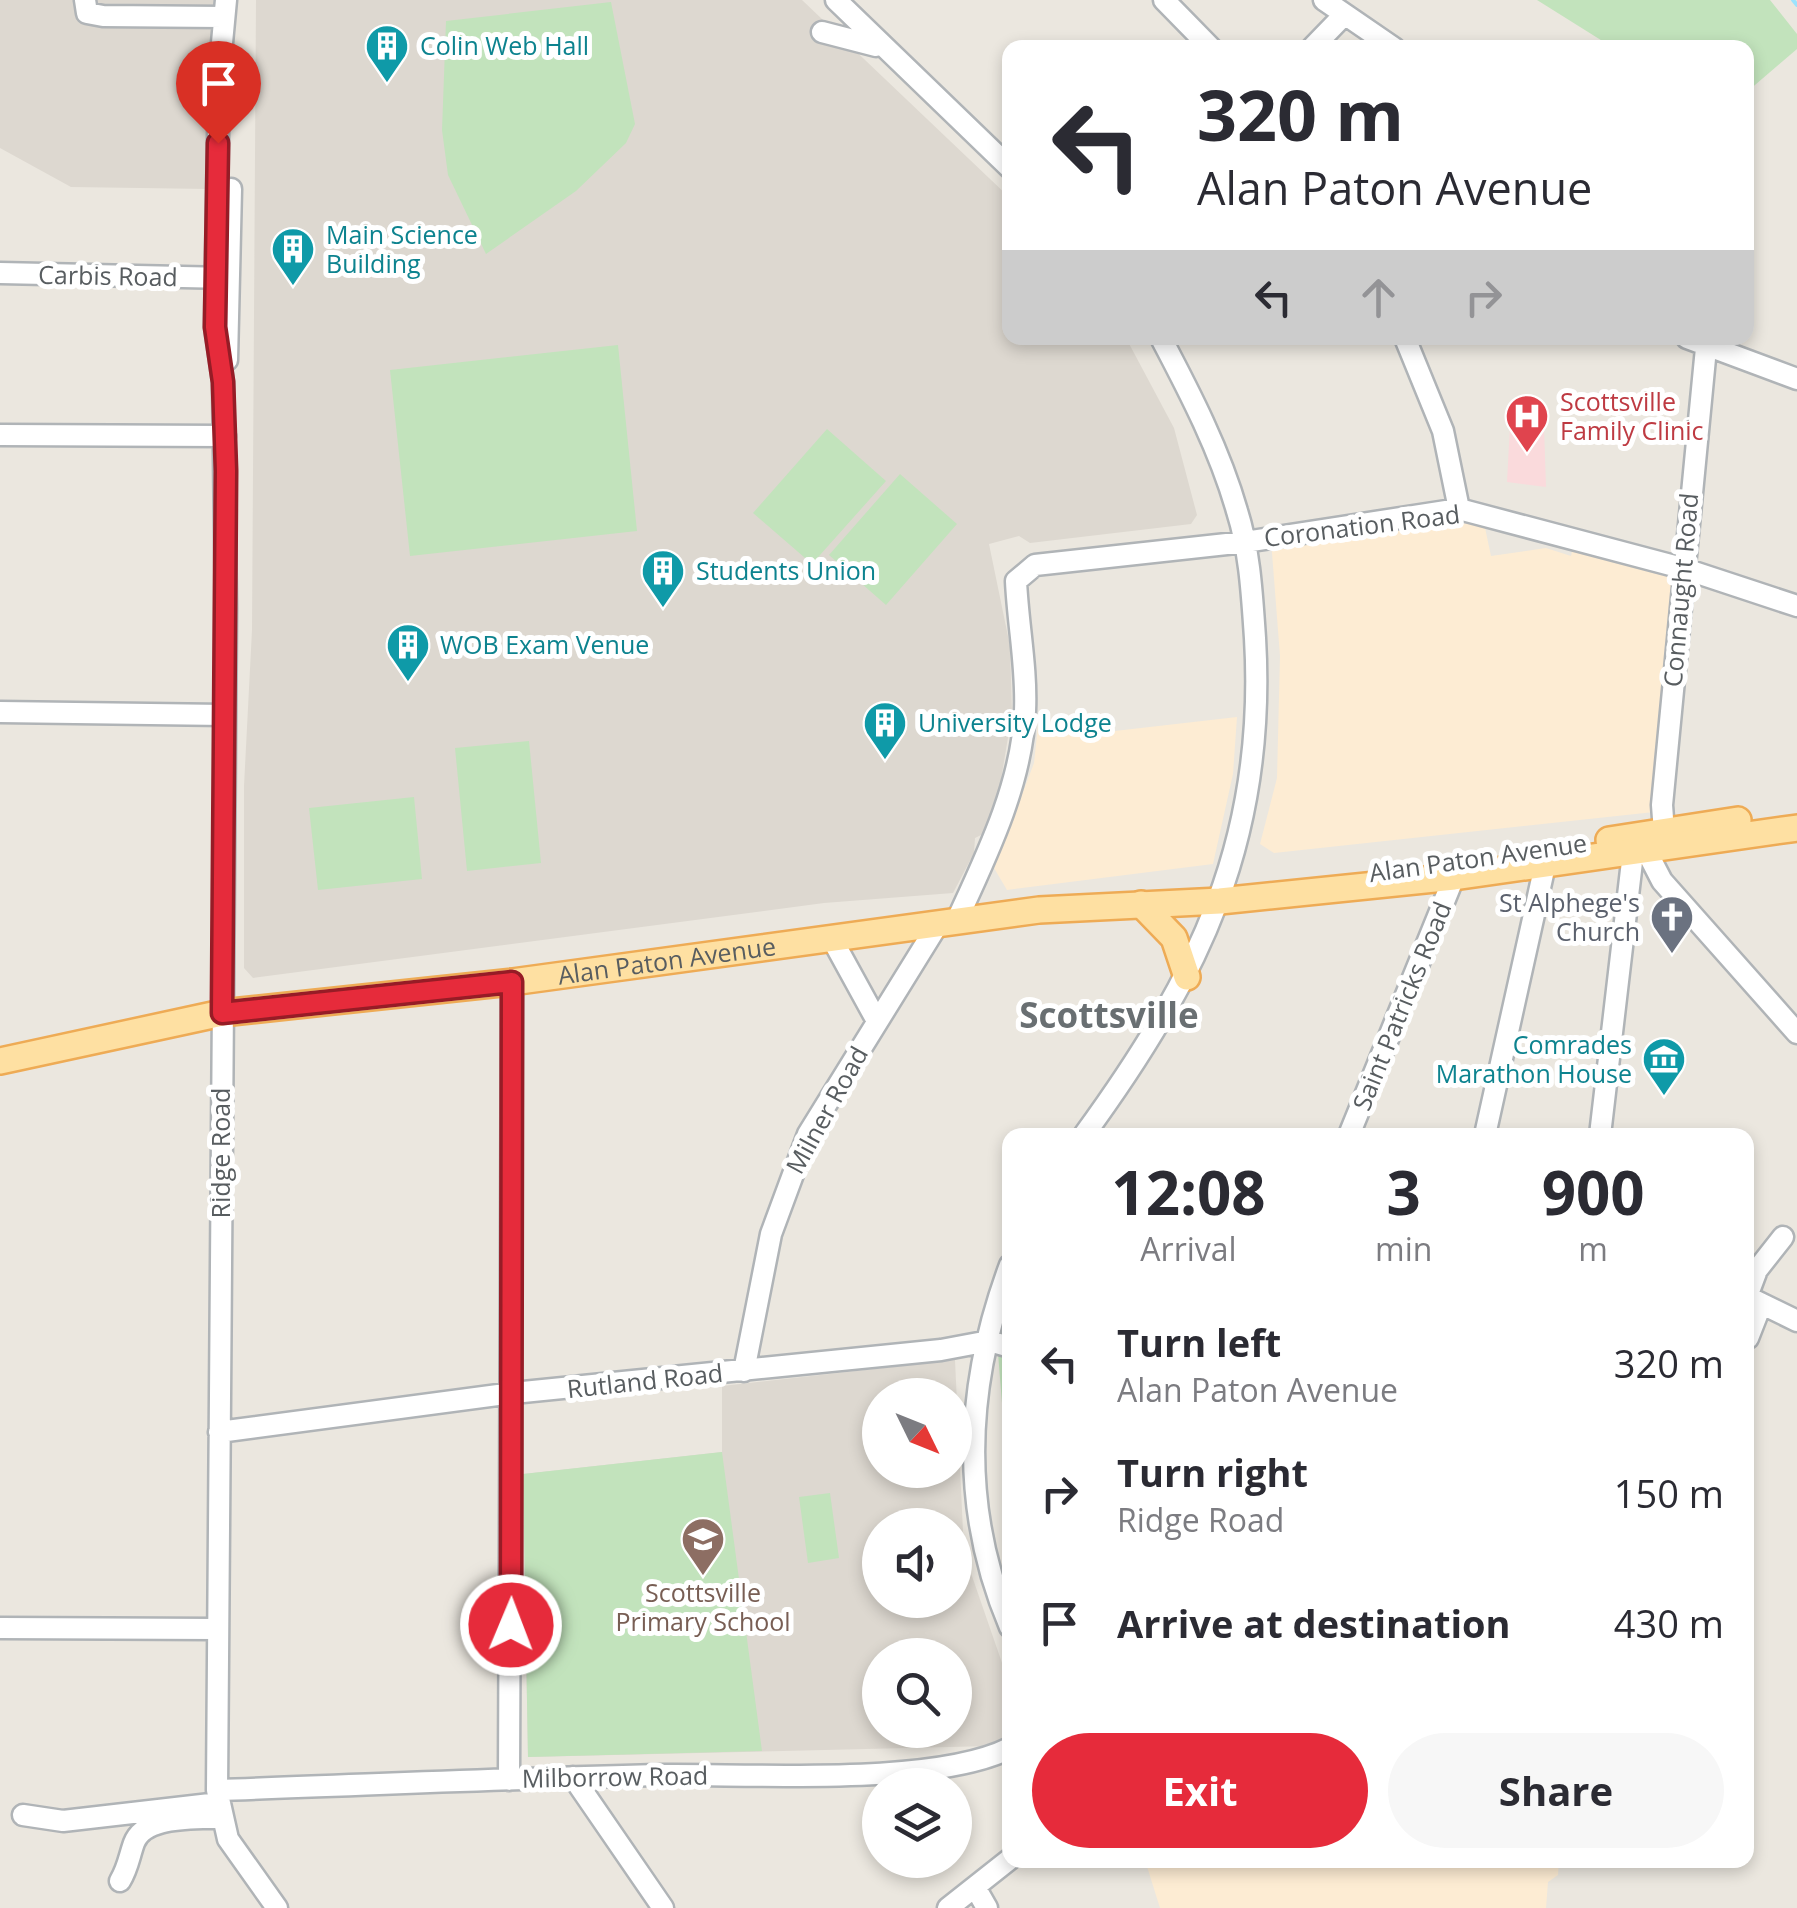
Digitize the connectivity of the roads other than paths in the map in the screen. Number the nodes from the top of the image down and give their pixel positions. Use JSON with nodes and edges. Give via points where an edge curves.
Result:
{"nodes":[{"id":1,"x":85,"y":0,"type":"edge"},
{"id":2,"x":836,"y":0,"type":"edge"},
{"id":3,"x":1164,"y":0,"type":"edge"},
{"id":4,"x":1324,"y":0,"type":"edge"},
{"id":5,"x":226,"y":6,"type":"edge"},
{"id":6,"x":1342,"y":17,"type":"junction"},
{"id":7,"x":822,"y":32,"type":"dead end"},
{"id":8,"x":1203,"y":40,"type":"edge"},
{"id":9,"x":1320,"y":40,"type":"edge"},
{"id":10,"x":1381,"y":40,"type":"edge"},
{"id":11,"x":892,"y":53,"type":"junction"},
{"id":12,"x":1002,"y":160,"type":"edge"},
{"id":13,"x":0,"y":273,"type":"edge"},
{"id":14,"x":224,"y":278,"type":"junction"},
{"id":15,"x":1164,"y":345,"type":"edge"},
{"id":16,"x":1408,"y":345,"type":"edge"},
{"id":17,"x":1700,"y":345,"type":"edge"},
{"id":18,"x":1739,"y":345,"type":"edge"},
{"id":19,"x":1706,"y":348,"type":"junction"},
{"id":20,"x":1738,"y":360,"type":"junction"},
{"id":21,"x":1797,"y":378,"type":"edge"},
{"id":22,"x":0,"y":435,"type":"edge"},
{"id":23,"x":225,"y":436,"type":"junction"},
{"id":24,"x":1459,"y":509,"type":"junction"},
{"id":25,"x":1246,"y":542,"type":"junction"},
{"id":26,"x":1034,"y":565,"type":"joint"},
{"id":27,"x":1682,"y":568,"type":"junction"},
{"id":28,"x":1797,"y":606,"type":"edge"},
{"id":29,"x":0,"y":712,"type":"edge"},
{"id":30,"x":225,"y":716,"type":"junction"},
{"id":31,"x":1797,"y":811,"type":"edge"},
{"id":32,"x":1797,"y":828,"type":"edge"},
{"id":33,"x":1664,"y":832,"type":"junction"},
{"id":34,"x":1640,"y":853,"type":"junction"},
{"id":35,"x":1544,"y":865,"type":"junction"},
{"id":36,"x":1454,"y":877,"type":"junction"},
{"id":37,"x":1222,"y":894,"type":"junction"},
{"id":38,"x":1142,"y":904,"type":"junction"},
{"id":39,"x":1039,"y":910,"type":"junction"},
{"id":40,"x":947,"y":923,"type":"junction"},
{"id":41,"x":832,"y":939,"type":"junction"},
{"id":42,"x":1187,"y":977,"type":"junction"},
{"id":43,"x":512,"y":982,"type":"junction"},
{"id":44,"x":222,"y":1013,"type":"junction"},
{"id":45,"x":877,"y":1021,"type":"junction"},
{"id":46,"x":1797,"y":1033,"type":"edge"},
{"id":47,"x":0,"y":1061,"type":"edge"},
{"id":48,"x":1089,"y":1128,"type":"edge"},
{"id":49,"x":1352,"y":1128,"type":"edge"},
{"id":50,"x":1487,"y":1128,"type":"edge"},
{"id":51,"x":1601,"y":1128,"type":"edge"},
{"id":52,"x":1790,"y":1231,"type":"edge"},
{"id":53,"x":1754,"y":1261,"type":"edge"},
{"id":54,"x":1754,"y":1281,"type":"edge"},
{"id":55,"x":1002,"y":1293,"type":"edge"},
{"id":56,"x":1754,"y":1298,"type":"edge"},
{"id":57,"x":1797,"y":1321,"type":"edge"},
{"id":58,"x":1754,"y":1333,"type":"edge"},
{"id":59,"x":988,"y":1341,"type":"junction"},
{"id":60,"x":1002,"y":1345,"type":"edge"},
{"id":61,"x":744,"y":1371,"type":"junction"},
{"id":62,"x":513,"y":1394,"type":"junction"},
{"id":63,"x":219,"y":1432,"type":"junction"},
{"id":64,"x":1002,"y":1604,"type":"edge"},
{"id":65,"x":0,"y":1628,"type":"edge"},
{"id":66,"x":216,"y":1629,"type":"junction"},
{"id":67,"x":1002,"y":1752,"type":"edge"},
{"id":68,"x":573,"y":1777,"type":"junction"},
{"id":69,"x":509,"y":1780,"type":"junction"},
{"id":70,"x":219,"y":1803,"type":"junction"},
{"id":71,"x":23,"y":1815,"type":"dead end"},
{"id":72,"x":1002,"y":1865,"type":"edge"},
{"id":73,"x":120,"y":1881,"type":"dead end"},
{"id":74,"x":974,"y":1887,"type":"junction"},
{"id":75,"x":278,"y":1908,"type":"edge"},
{"id":76,"x":664,"y":1908,"type":"edge"},
{"id":77,"x":948,"y":1908,"type":"edge"},
{"id":78,"x":987,"y":1908,"type":"edge"}],
"edges":[{"from":1,"to":5,"type":"street","via":[[87,14],[103,16]]},
{"from":2,"to":11,"type":"street"},
{"from":3,"to":8,"type":"street"},
{"from":4,"to":6,"type":"street"},
{"from":5,"to":14,"type":"street","name":"Ridge Road"},
{"from":6,"to":9,"type":"street"},
{"from":6,"to":10,"type":"street"},
{"from":7,"to":11,"type":"street"},
{"from":11,"to":12,"type":"street"},
{"from":13,"to":14,"type":"street","name":"Carbis Road"},
{"from":14,"to":23,"type":"street","name":"Ridge Road","via":[[215,327]]},
{"from":15,"to":25,"type":"street","via":[[1212,444]]},
{"from":16,"to":24,"type":"street","via":[[1443,431]]},
{"from":17,"to":19,"type":"street"},
{"from":18,"to":20,"type":"street"},
{"from":19,"to":20,"type":"street"},
{"from":19,"to":27,"type":"street","name":"Connaught Road"},
{"from":20,"to":21,"type":"street"},
{"from":22,"to":23,"type":"street"},
{"from":23,"to":30,"type":"street","name":"Ridge Road"},
{"from":24,"to":25,"type":"street","name":"Coronation Road"},
{"from":24,"to":27,"type":"street","name":"Coronation Road"},
{"from":25,"to":26,"type":"street","name":"Coronation Road"},
{"from":25,"to":37,"type":"street","via":[[1256,660],[1254,754]]},
{"from":26,"to":40,"type":"street","name":"Milner Road","via":[[1016,582],[1025,666],[1022,746],[984,861]]},
{"from":27,"to":28,"type":"street","name":"Coronation Road"},
{"from":27,"to":33,"type":"street","name":"Connaught Road"},
{"from":29,"to":30,"type":"street"},
{"from":30,"to":44,"type":"street","name":"Ridge Road"},
{"from":31,"to":33,"type":"main road","name":"Alan Paton Avenue"},
{"from":32,"to":34,"type":"main road","name":"Alan Paton Avenue"},
{"from":33,"to":37,"type":"main road","name":"Alan Paton Avenue"},
{"from":34,"to":35,"type":"main road","name":"Alan Paton Avenue"},
{"from":34,"to":46,"type":"street"},
{"from":34,"to":51,"type":"street"},
{"from":35,"to":36,"type":"main road","name":"Alan Paton Avenue"},
{"from":35,"to":50,"type":"street"},
{"from":36,"to":37,"type":"main road","name":"Alan Paton Avenue"},
{"from":36,"to":49,"type":"street","name":"Saint Patricks Road"},
{"from":37,"to":38,"type":"main road","name":"Alan Paton Avenue"},
{"from":37,"to":39,"type":"main road","name":"Alan Paton Avenue","via":[[1095,895]]},
{"from":37,"to":42,"type":"street"},
{"from":38,"to":39,"type":"main road","name":"Alan Paton Avenue"},
{"from":38,"to":42,"type":"main road","via":[[1174,938]]},
{"from":39,"to":40,"type":"main road","name":"Alan Paton Avenue"},
{"from":40,"to":41,"type":"main road","name":"Alan Paton Avenue"},
{"from":40,"to":45,"type":"street","name":"Milner Road"},
{"from":41,"to":43,"type":"main road","name":"Alan Paton Avenue"},
{"from":41,"to":45,"type":"street"},
{"from":42,"to":48,"type":"street"},
{"from":43,"to":44,"type":"main road","name":"Alan Paton Avenue"},
{"from":43,"to":62,"type":"street"},
{"from":44,"to":47,"type":"main road","name":"Alan Paton Avenue"},
{"from":44,"to":63,"type":"street","name":"Ridge Road"},
{"from":45,"to":61,"type":"street","name":"Milner Road","via":[[808,1134],[788,1181],[758,1284]]},
{"from":52,"to":53,"type":"street"},
{"from":52,"to":54,"type":"street"},
{"from":55,"to":59,"type":"street"},
{"from":56,"to":57,"type":"street"},
{"from":57,"to":58,"type":"street"},
{"from":59,"to":60,"type":"street","name":"Rutland Road"},
{"from":59,"to":61,"type":"street","name":"Rutland Road"},
{"from":59,"to":64,"type":"street","via":[[973,1488],[982,1548]]},
{"from":61,"to":62,"type":"street","name":"Rutland Road"},
{"from":62,"to":63,"type":"street","name":"Rutland Road"},
{"from":62,"to":69,"type":"street"},
{"from":63,"to":66,"type":"street","name":"Ridge Road"},
{"from":65,"to":66,"type":"street"},
{"from":66,"to":70,"type":"street","name":"Ridge Road"},
{"from":67,"to":68,"type":"street","name":"Milborrow Road","via":[[916,1771]]},
{"from":68,"to":69,"type":"street","name":"Milborrow Road"},
{"from":68,"to":76,"type":"street"},
{"from":69,"to":70,"type":"street","name":"Milborrow Road"},
{"from":70,"to":71,"type":"street","via":[[63,1821]]},
{"from":70,"to":73,"type":"street","via":[[151,1824],[134,1840]]},
{"from":70,"to":75,"type":"street","name":"Ridge Road","via":[[235,1852]]},
{"from":72,"to":74,"type":"street"},
{"from":74,"to":77,"type":"street"},
{"from":74,"to":78,"type":"street"}]}
